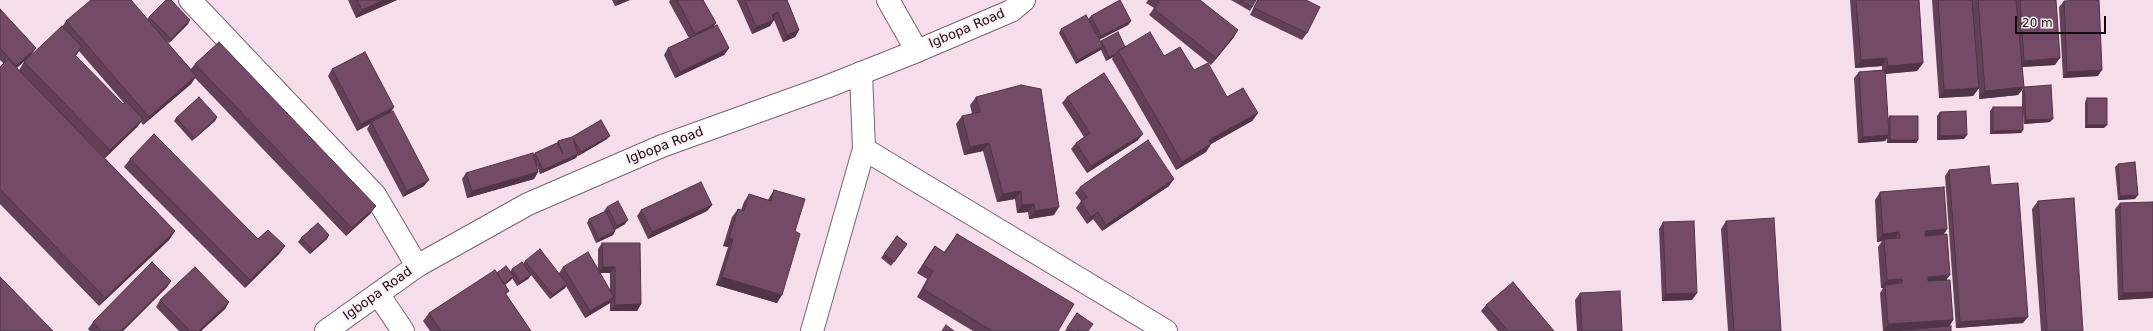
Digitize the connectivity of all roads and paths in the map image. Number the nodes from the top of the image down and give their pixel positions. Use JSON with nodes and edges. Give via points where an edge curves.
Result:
{"nodes":[{"id":1,"x":190,"y":0,"type":"edge"},
{"id":2,"x":888,"y":0,"type":"edge"},
{"id":3,"x":1024,"y":0,"type":"edge"},
{"id":4,"x":917,"y":51,"type":"junction"},
{"id":5,"x":861,"y":73,"type":"junction"},
{"id":6,"x":864,"y":149,"type":"junction"},
{"id":7,"x":417,"y":266,"type":"junction"},
{"id":8,"x":378,"y":294,"type":"junction"},
{"id":9,"x":326,"y":331,"type":"edge"},
{"id":10,"x":403,"y":331,"type":"edge"},
{"id":11,"x":812,"y":331,"type":"edge"},
{"id":12,"x":1166,"y":331,"type":"edge"}],
"edges":[{"from":1,"to":7,"type":"street","via":[[375,195]]},
{"from":2,"to":4,"type":"street"},
{"from":3,"to":4,"type":"street","name":"Igbopa Road","via":[[1011,11]]},
{"from":4,"to":5,"type":"street","name":"Igbopa Road"},
{"from":5,"to":6,"type":"street"},
{"from":5,"to":7,"type":"street","name":"Igbopa Road","via":[[662,146],[535,200]]},
{"from":6,"to":11,"type":"street"},
{"from":6,"to":12,"type":"street"},
{"from":7,"to":8,"type":"street","name":"Igbopa Road"},
{"from":8,"to":9,"type":"street","name":"Igbopa Road"},
{"from":8,"to":10,"type":"street"}]}
